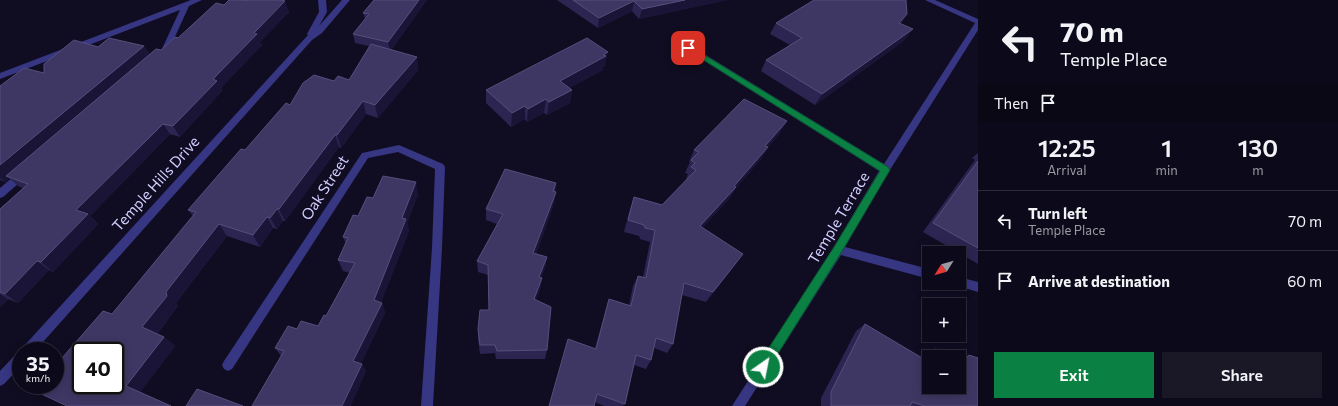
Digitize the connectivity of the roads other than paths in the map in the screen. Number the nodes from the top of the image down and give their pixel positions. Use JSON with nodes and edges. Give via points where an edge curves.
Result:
{"nodes":[{"id":1,"x":198,"y":0,"type":"edge"},
{"id":2,"x":322,"y":0,"type":"edge"},
{"id":3,"x":346,"y":0,"type":"edge"},
{"id":4,"x":929,"y":0,"type":"edge"},
{"id":5,"x":185,"y":6,"type":"junction"},
{"id":6,"x":978,"y":23,"type":"edge"},
{"id":7,"x":310,"y":38,"type":"junction"},
{"id":8,"x":675,"y":40,"type":"dead end"},
{"id":9,"x":152,"y":62,"type":"edge"},
{"id":10,"x":0,"y":76,"type":"edge"},
{"id":11,"x":29,"y":168,"type":"edge"},
{"id":12,"x":885,"y":170,"type":"junction"},
{"id":13,"x":0,"y":194,"type":"edge"},
{"id":14,"x":838,"y":250,"type":"junction"},
{"id":15,"x":922,"y":272,"type":"edge"},
{"id":16,"x":966,"y":284,"type":"edge"},
{"id":17,"x":978,"y":287,"type":"edge"},
{"id":18,"x":34,"y":342,"type":"edge"},
{"id":19,"x":228,"y":365,"type":"dead end"},
{"id":20,"x":12,"y":367,"type":"edge"},
{"id":21,"x":0,"y":380,"type":"edge"},
{"id":22,"x":427,"y":406,"type":"edge"},
{"id":23,"x":738,"y":406,"type":"edge"}],
"edges":[{"from":1,"to":5,"type":"street"},
{"from":2,"to":7,"type":"street","name":"Temple Hills Drive","via":[[323,12]]},
{"from":3,"to":7,"type":"street","name":"Temple Hills Drive"},
{"from":4,"to":6,"type":"street","name":"Temple Terrace"},
{"from":5,"to":9,"type":"street","via":[[164,52]]},
{"from":5,"to":10,"type":"street"},
{"from":6,"to":12,"type":"street","name":"Temple Terrace"},
{"from":7,"to":18,"type":"street","name":"Temple Hills Drive"},
{"from":8,"to":12,"type":"street"},
{"from":11,"to":13,"type":"street"},
{"from":12,"to":14,"type":"street","name":"Temple Terrace"},
{"from":14,"to":15,"type":"street"},
{"from":14,"to":23,"type":"street","name":"Temple Terrace"},
{"from":16,"to":17,"type":"street"},
{"from":19,"to":22,"type":"street","name":"Oak Street","via":[[365,155],[399,148],[440,166]]},
{"from":20,"to":21,"type":"street"}]}
